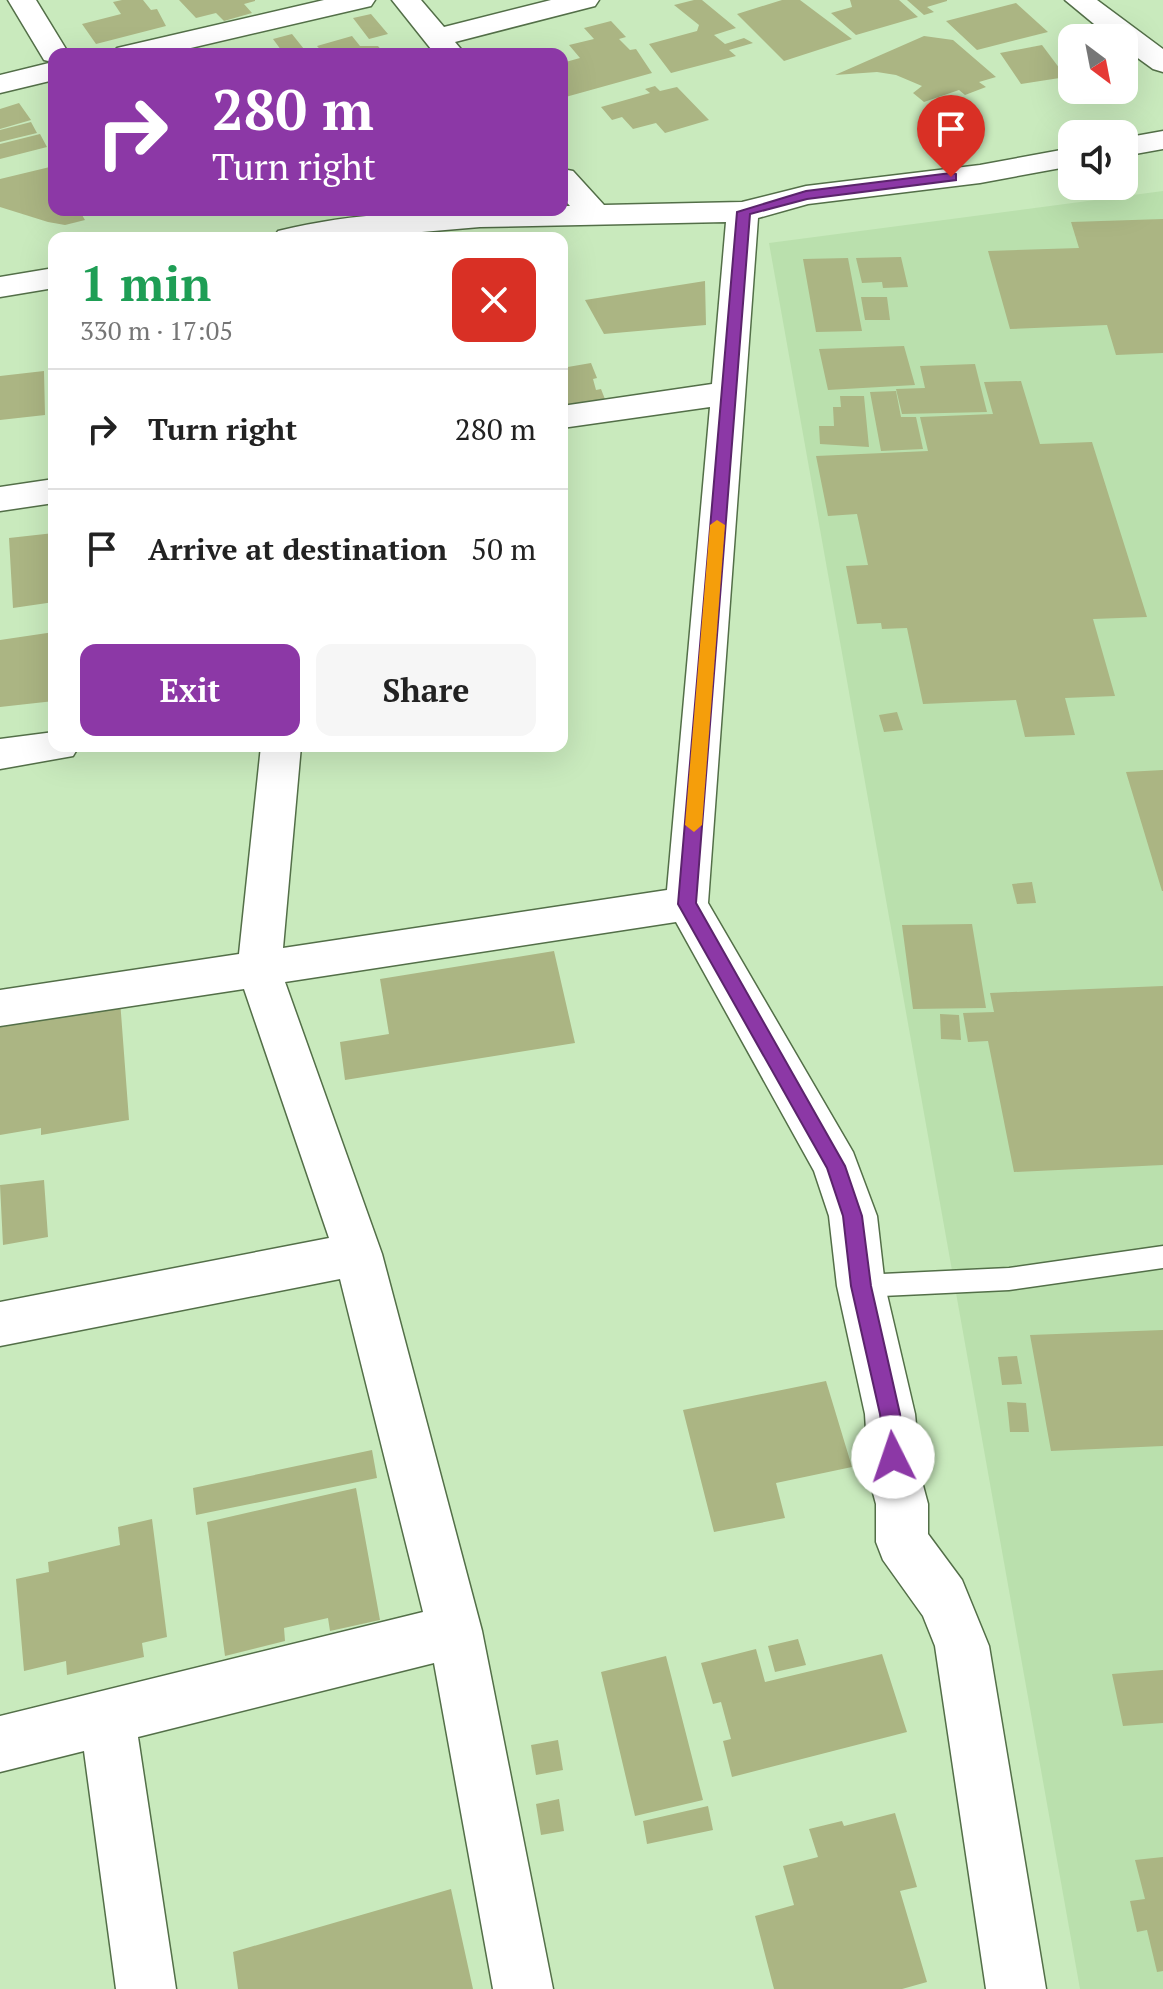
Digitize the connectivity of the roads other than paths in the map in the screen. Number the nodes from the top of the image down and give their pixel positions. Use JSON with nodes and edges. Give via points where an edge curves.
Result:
{"nodes":[{"id":1,"x":22,"y":0,"type":"edge"},
{"id":2,"x":361,"y":0,"type":"edge"},
{"id":3,"x":406,"y":0,"type":"edge"},
{"id":4,"x":585,"y":0,"type":"edge"},
{"id":5,"x":1079,"y":0,"type":"edge"},
{"id":6,"x":443,"y":46,"type":"edge"},
{"id":7,"x":50,"y":48,"type":"edge"},
{"id":8,"x":153,"y":48,"type":"edge"},
{"id":9,"x":1163,"y":63,"type":"edge"},
{"id":10,"x":48,"y":72,"type":"edge"},
{"id":11,"x":0,"y":84,"type":"edge"},
{"id":12,"x":1163,"y":140,"type":"edge"},
{"id":13,"x":1138,"y":144,"type":"edge"},
{"id":14,"x":1058,"y":160,"type":"edge"},
{"id":15,"x":568,"y":185,"type":"edge"},
{"id":16,"x":743,"y":212,"type":"junction"},
{"id":17,"x":597,"y":217,"type":"junction"},
{"id":18,"x":326,"y":232,"type":"edge"},
{"id":19,"x":48,"y":279,"type":"edge"},
{"id":20,"x":0,"y":287,"type":"edge"},
{"id":21,"x":728,"y":393,"type":"junction"},
{"id":22,"x":568,"y":416,"type":"edge"},
{"id":23,"x":48,"y":492,"type":"edge"},
{"id":24,"x":0,"y":499,"type":"edge"},
{"id":25,"x":48,"y":747,"type":"edge"},
{"id":26,"x":280,"y":752,"type":"edge"},
{"id":27,"x":0,"y":754,"type":"edge"},
{"id":28,"x":687,"y":904,"type":"junction"},
{"id":29,"x":259,"y":970,"type":"junction"},
{"id":30,"x":0,"y":1008,"type":"edge"},
{"id":31,"x":358,"y":1254,"type":"junction"},
{"id":32,"x":1163,"y":1257,"type":"edge"},
{"id":33,"x":861,"y":1286,"type":"junction"},
{"id":34,"x":0,"y":1324,"type":"edge"},
{"id":35,"x":455,"y":1631,"type":"junction"},
{"id":36,"x":107,"y":1717,"type":"junction"},
{"id":37,"x":0,"y":1744,"type":"edge"},
{"id":38,"x":146,"y":1989,"type":"edge"},
{"id":39,"x":523,"y":1989,"type":"edge"},
{"id":40,"x":1016,"y":1989,"type":"edge"}],
"edges":[{"from":1,"to":7,"type":"street"},
{"from":2,"to":8,"type":"street"},
{"from":3,"to":6,"type":"street"},
{"from":4,"to":6,"type":"street"},
{"from":5,"to":9,"type":"street"},
{"from":10,"to":11,"type":"street"},
{"from":12,"to":13,"type":"street"},
{"from":14,"to":16,"type":"street","via":[[806,195]]},
{"from":15,"to":17,"type":"street"},
{"from":16,"to":17,"type":"street"},
{"from":16,"to":21,"type":"street"},
{"from":17,"to":18,"type":"street","via":[[480,217]]},
{"from":19,"to":20,"type":"street"},
{"from":21,"to":22,"type":"street"},
{"from":21,"to":28,"type":"street"},
{"from":23,"to":24,"type":"street"},
{"from":25,"to":27,"type":"street"},
{"from":26,"to":29,"type":"street"},
{"from":28,"to":29,"type":"street"},
{"from":28,"to":33,"type":"street","via":[[836,1166],[853,1216]]},
{"from":29,"to":30,"type":"street"},
{"from":29,"to":31,"type":"street"},
{"from":31,"to":34,"type":"street"},
{"from":31,"to":35,"type":"street"},
{"from":32,"to":33,"type":"lane","via":[[1009,1279]]},
{"from":33,"to":40,"type":"street","via":[[890,1414],[902,1542],[943,1599],[962,1646]]},
{"from":35,"to":36,"type":"street"},
{"from":35,"to":39,"type":"street"},
{"from":36,"to":37,"type":"street"},
{"from":36,"to":38,"type":"street"}]}
